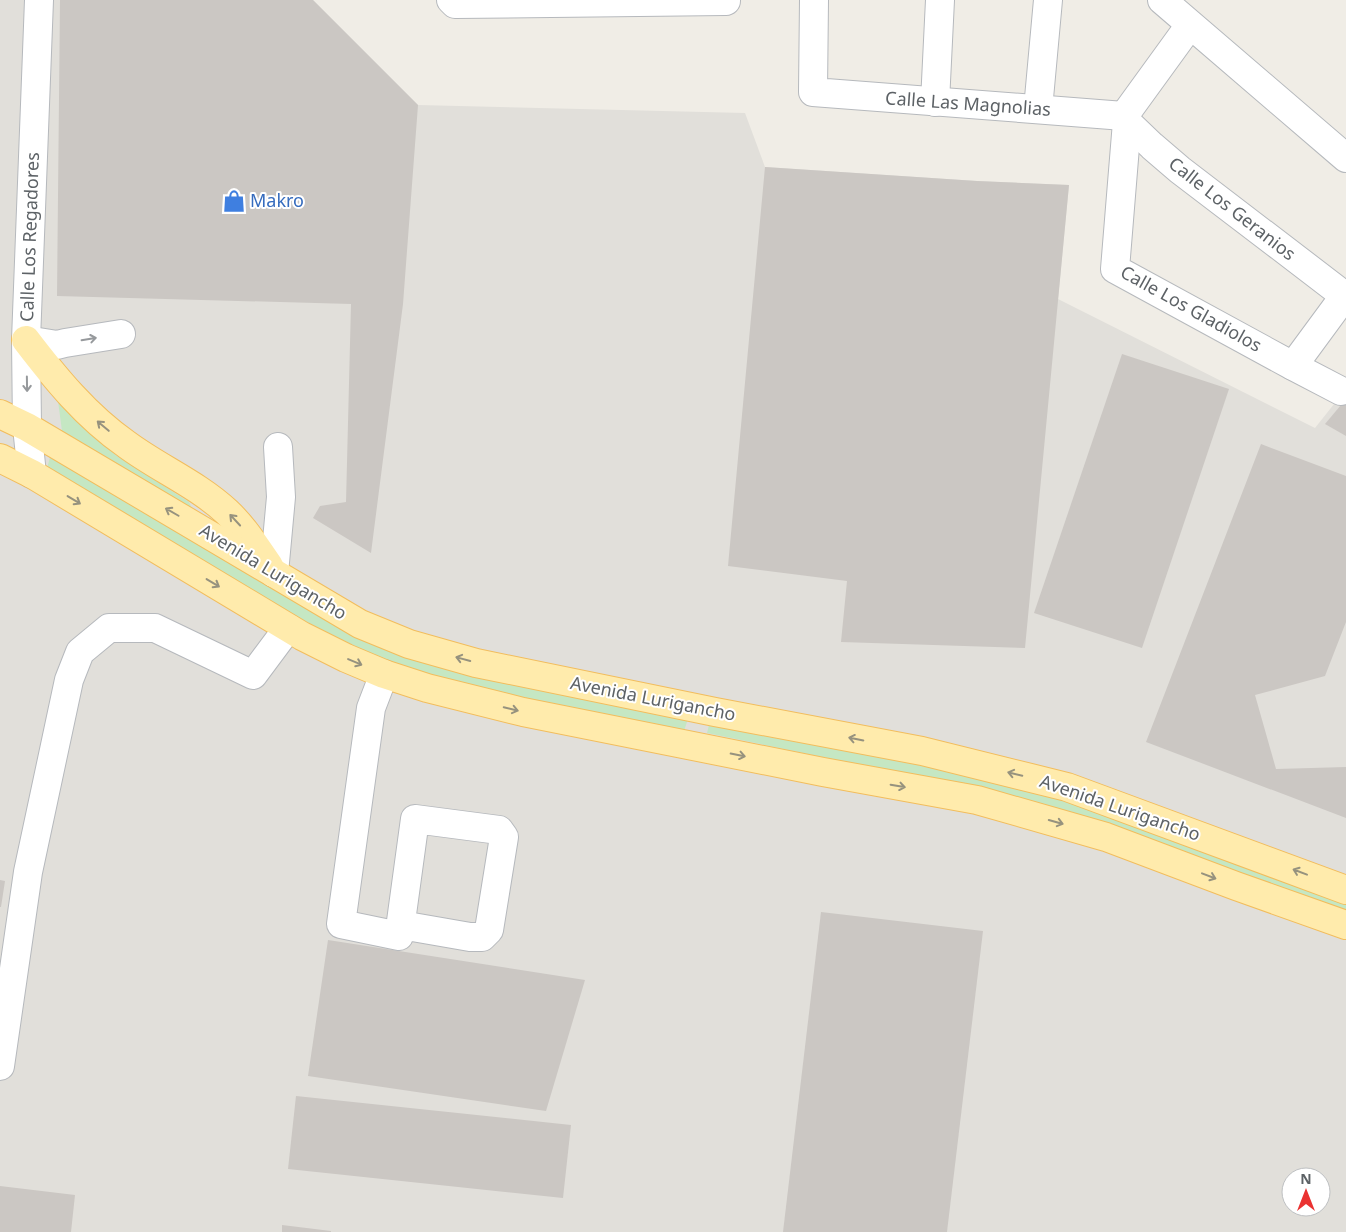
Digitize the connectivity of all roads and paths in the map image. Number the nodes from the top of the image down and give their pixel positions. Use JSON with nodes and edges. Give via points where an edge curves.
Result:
{"nodes":[{"id":1,"x":39,"y":0,"type":"edge"},
{"id":2,"x":451,"y":0,"type":"edge"},
{"id":3,"x":814,"y":0,"type":"edge"},
{"id":4,"x":940,"y":0,"type":"edge"},
{"id":5,"x":1048,"y":0,"type":"edge"},
{"id":6,"x":1162,"y":0,"type":"edge"},
{"id":7,"x":668,"y":1,"type":"edge"},
{"id":8,"x":726,"y":1,"type":"dead end"},
{"id":9,"x":1190,"y":24,"type":"junction"},
{"id":10,"x":935,"y":102,"type":"junction"},
{"id":11,"x":1038,"y":110,"type":"junction"},
{"id":12,"x":1126,"y":119,"type":"junction"},
{"id":13,"x":1346,"y":158,"type":"edge"},
{"id":14,"x":1345,"y":295,"type":"edge"},
{"id":15,"x":121,"y":334,"type":"dead end"},
{"id":16,"x":26,"y":340,"type":"junction"},
{"id":17,"x":1292,"y":366,"type":"junction"},
{"id":18,"x":1341,"y":391,"type":"dead end"},
{"id":19,"x":0,"y":414,"type":"edge"},
{"id":20,"x":28,"y":427,"type":"junction"},
{"id":21,"x":278,"y":447,"type":"dead end"},
{"id":22,"x":0,"y":458,"type":"edge"},
{"id":23,"x":32,"y":474,"type":"junction"},
{"id":24,"x":274,"y":573,"type":"junction"},
{"id":25,"x":288,"y":628,"type":"junction"},
{"id":26,"x":384,"y":674,"type":"junction"},
{"id":27,"x":699,"y":708,"type":"junction"},
{"id":28,"x":690,"y":745,"type":"junction"},
{"id":29,"x":1346,"y":890,"type":"edge"},
{"id":30,"x":401,"y":925,"type":"junction"},
{"id":31,"x":1346,"y":925,"type":"edge"},
{"id":32,"x":0,"y":1066,"type":"edge"}],
"edges":[{"from":1,"to":16,"type":"street","name":"Calle Los Regadores"},
{"from":2,"to":7,"type":"street","via":[[455,4]]},
{"from":3,"to":10,"type":"street","name":"Calle Las Magnolias","via":[[813,92]]},
{"from":4,"to":10,"type":"street"},
{"from":5,"to":11,"type":"street"},
{"from":6,"to":9,"type":"street"},
{"from":7,"to":8,"type":"street"},
{"from":9,"to":12,"type":"street"},
{"from":9,"to":13,"type":"street"},
{"from":10,"to":11,"type":"street","name":"Calle Las Magnolias"},
{"from":11,"to":12,"type":"street","name":"Calle Las Magnolias"},
{"from":12,"to":14,"type":"street","name":"Calle Los Geranios","via":[[1180,170]]},
{"from":12,"to":17,"type":"street","name":"Calle Los Gladiolos","via":[[1114,268]]},
{"from":14,"to":17,"type":"street"},
{"from":16,"to":15,"type":"street","one_way":true,"via":[[58,345]]},
{"from":16,"to":20,"type":"street","name":"Calle Los Regadores","one_way":true},
{"from":24,"to":16,"type":"main road","one_way":true,"via":[[247,534],[226,512],[102,425],[48,369]]},
{"from":17,"to":18,"type":"street","name":"Calle Los Gladiolos"},
{"from":19,"to":20,"type":"main road","name":"Avenida Lurigancho"},
{"from":20,"to":23,"type":"street","name":"Calle Los Regadores"},
{"from":24,"to":20,"type":"main road","name":"Avenida Lurigancho","one_way":true},
{"from":21,"to":24,"type":"street","via":[[281,497]]},
{"from":22,"to":23,"type":"main road","name":"Avenida Lurigancho"},
{"from":23,"to":25,"type":"main road","name":"Avenida Lurigancho","one_way":true},
{"from":27,"to":24,"type":"main road","name":"Avenida Lurigancho","one_way":true,"via":[[476,662],[409,644],[360,624]]},
{"from":25,"to":26,"type":"main road","name":"Avenida Lurigancho","one_way":true},
{"from":25,"to":32,"type":"street","via":[[253,675],[155,628],[109,628],[80,652],[69,680],[28,872]]},
{"from":26,"to":28,"type":"main road","name":"Avenida Lurigancho","one_way":true,"via":[[523,712]]},
{"from":26,"to":30,"type":"street","via":[[371,708],[341,924],[399,936]]},
{"from":27,"to":28,"type":"main road"},
{"from":29,"to":27,"type":"main road","name":"Avenida Lurigancho","one_way":true,"via":[[1067,787],[922,751]]},
{"from":28,"to":31,"type":"main road","name":"Avenida Lurigancho","one_way":true,"via":[[977,800],[1106,837]]},
{"from":30,"to":30,"type":"street","via":[[415,819],[499,830],[504,837],[489,930],[482,938]]}]}
